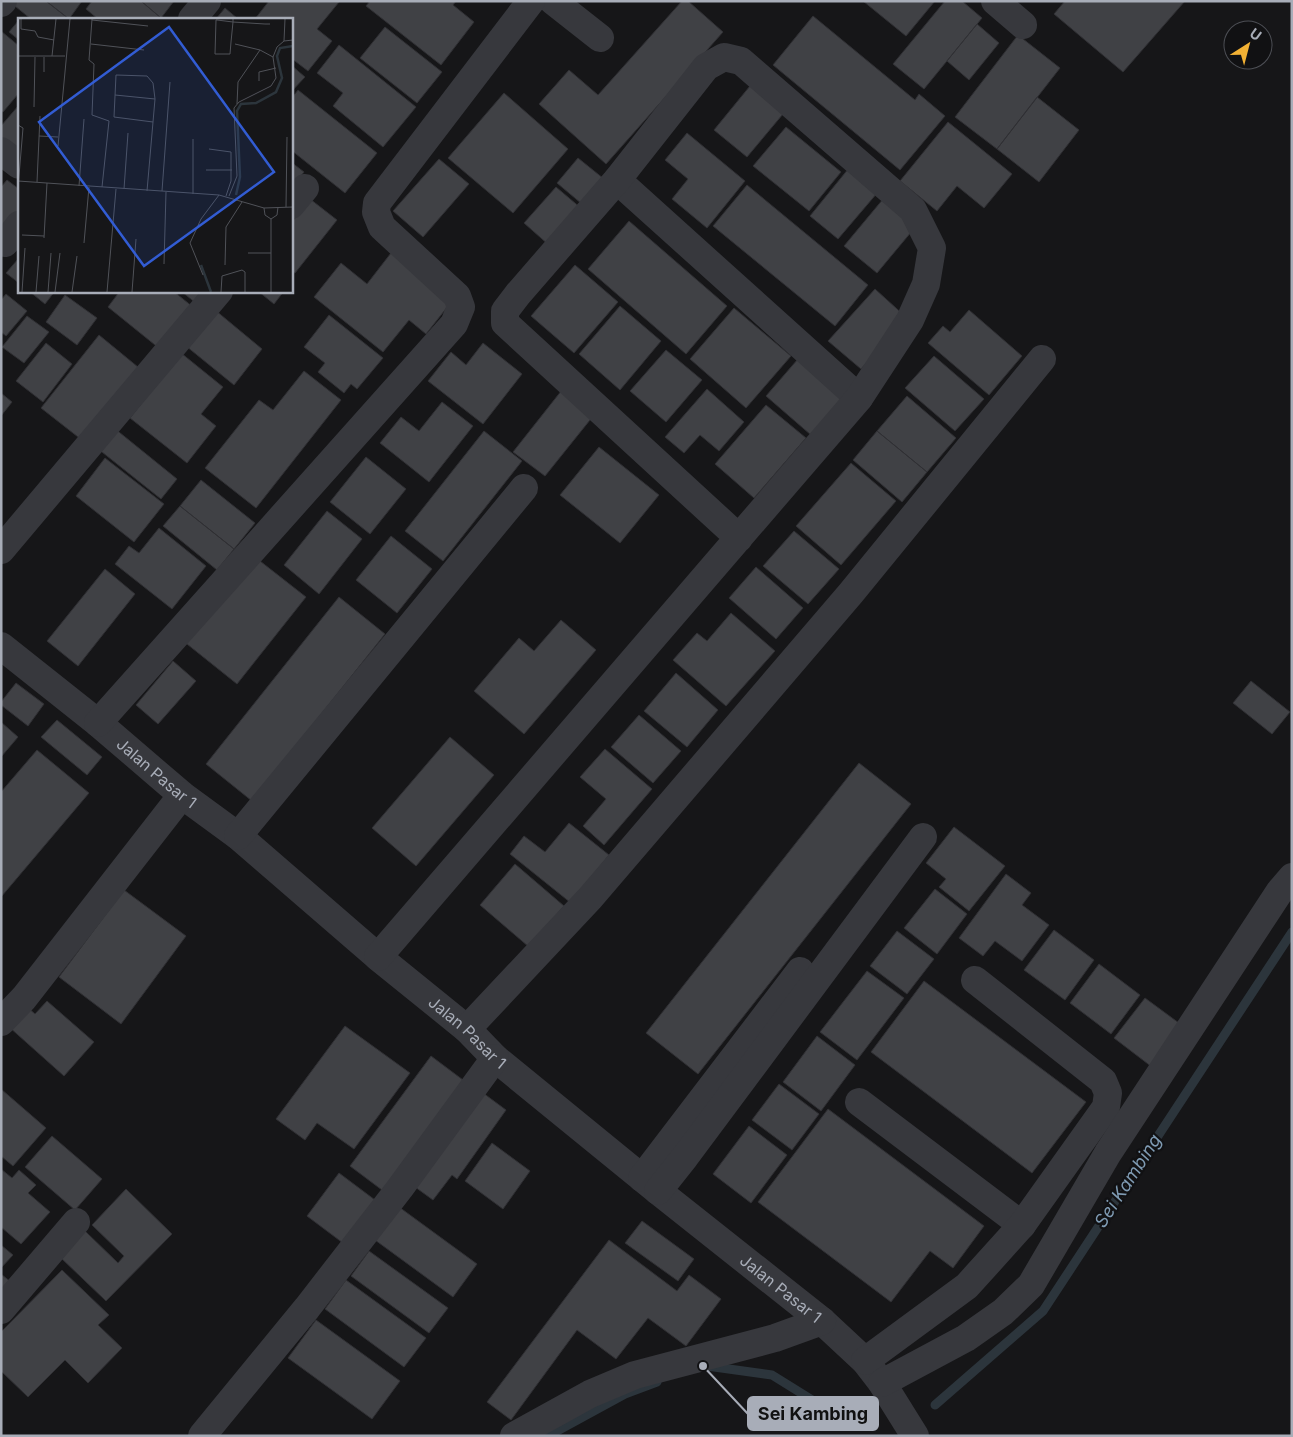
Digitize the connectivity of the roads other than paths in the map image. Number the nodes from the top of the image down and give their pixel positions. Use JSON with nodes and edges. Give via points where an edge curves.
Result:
{"nodes":[{"id":1,"x":207,"y":1,"type":"edge"},
{"id":2,"x":531,"y":1,"type":"edge"},
{"id":3,"x":553,"y":1,"type":"edge"},
{"id":4,"x":995,"y":1,"type":"edge"},
{"id":5,"x":193,"y":18,"type":"edge"},
{"id":6,"x":1023,"y":25,"type":"dead end"},
{"id":7,"x":600,"y":38,"type":"dead end"},
{"id":8,"x":1,"y":150,"type":"edge"},
{"id":9,"x":18,"y":164,"type":"edge"},
{"id":10,"x":617,"y":180,"type":"junction"},
{"id":11,"x":218,"y":292,"type":"edge"},
{"id":12,"x":1042,"y":359,"type":"dead end"},
{"id":13,"x":859,"y":398,"type":"junction"},
{"id":14,"x":524,"y":488,"type":"dead end"},
{"id":15,"x":739,"y":538,"type":"junction"},
{"id":16,"x":1,"y":550,"type":"edge"},
{"id":17,"x":5,"y":659,"type":"edge"},
{"id":18,"x":98,"y":723,"type":"junction"},
{"id":19,"x":182,"y":795,"type":"junction"},
{"id":20,"x":917,"y":832,"type":"dead end"},
{"id":21,"x":238,"y":836,"type":"junction"},
{"id":22,"x":1292,"y":877,"type":"edge"},
{"id":23,"x":378,"y":958,"type":"junction"},
{"id":24,"x":975,"y":980,"type":"dead end"},
{"id":25,"x":1,"y":1022,"type":"edge"},
{"id":26,"x":467,"y":1029,"type":"junction"},
{"id":27,"x":495,"y":1058,"type":"junction"},
{"id":28,"x":859,"y":1102,"type":"dead end"},
{"id":29,"x":650,"y":1184,"type":"junction"},
{"id":30,"x":76,"y":1222,"type":"dead end"},
{"id":31,"x":1022,"y":1225,"type":"junction"},
{"id":32,"x":1,"y":1310,"type":"edge"},
{"id":33,"x":822,"y":1321,"type":"junction"},
{"id":34,"x":865,"y":1361,"type":"junction"},
{"id":35,"x":885,"y":1389,"type":"junction"},
{"id":36,"x":912,"y":1431,"type":"edge"},
{"id":37,"x":202,"y":1436,"type":"edge"},
{"id":38,"x":514,"y":1436,"type":"edge"}],
"edges":[{"from":1,"to":5,"type":"street"},
{"from":2,"to":18,"type":"street","via":[[377,202],[376,212],[382,227],[457,296],[461,307],[454,324]]},
{"from":3,"to":7,"type":"street"},
{"from":4,"to":6,"type":"street"},
{"from":8,"to":9,"type":"street"},
{"from":10,"to":13,"type":"street"},
{"from":10,"to":13,"type":"street","via":[[706,67],[724,58],[741,61],[913,210],[932,248],[926,284],[910,320]]},
{"from":10,"to":15,"type":"street","via":[[518,294],[505,311],[505,323]]},
{"from":11,"to":16,"type":"street"},
{"from":12,"to":26,"type":"street","via":[[851,593],[622,861]]},
{"from":13,"to":15,"type":"street"},
{"from":14,"to":21,"type":"street"},
{"from":15,"to":23,"type":"street"},
{"from":17,"to":18,"type":"street","name":"Jalan Pasar 1"},
{"from":18,"to":19,"type":"street","name":"Jalan Pasar 1"},
{"from":19,"to":21,"type":"street","name":"Jalan Pasar 1"},
{"from":19,"to":25,"type":"street","via":[[24,998]]},
{"from":20,"to":29,"type":"street"},
{"from":21,"to":23,"type":"street","name":"Jalan Pasar 1"},
{"from":22,"to":35,"type":"street","via":[[1280,890],[1108,1153],[1031,1285],[1003,1312]]},
{"from":23,"to":26,"type":"street","name":"Jalan Pasar 1"},
{"from":24,"to":31,"type":"street","via":[[1103,1081],[1108,1093],[1106,1107]]},
{"from":26,"to":27,"type":"street","name":"Jalan Pasar 1"},
{"from":27,"to":29,"type":"street","name":"Jalan Pasar 1"},
{"from":27,"to":37,"type":"street","via":[[307,1308]]},
{"from":28,"to":31,"type":"street"},
{"from":29,"to":33,"type":"street","name":"Jalan Pasar 1"},
{"from":30,"to":32,"type":"street"},
{"from":31,"to":34,"type":"street","via":[[967,1286]]},
{"from":33,"to":34,"type":"street","name":"Jalan Pasar 1"},
{"from":33,"to":38,"type":"street","via":[[774,1338],[635,1375],[590,1394]]},
{"from":34,"to":35,"type":"street","name":"Jalan Pasar 1"},
{"from":35,"to":36,"type":"street","name":"Jalan Pasar 1"}]}
